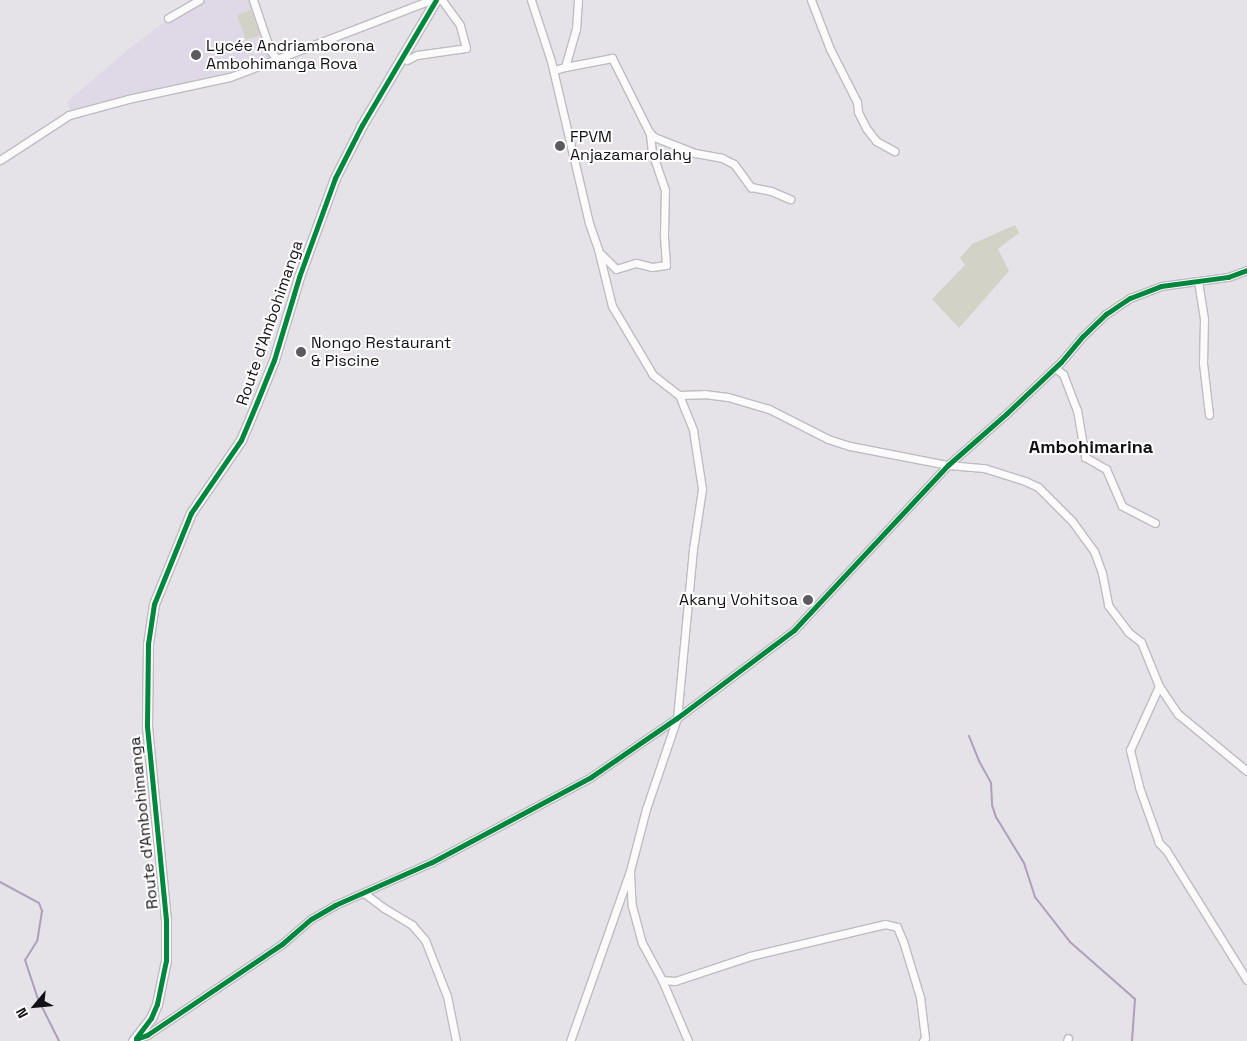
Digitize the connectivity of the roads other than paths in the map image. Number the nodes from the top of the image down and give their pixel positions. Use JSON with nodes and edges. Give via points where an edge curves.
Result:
{"nodes":[{"id":1,"x":199,"y":0,"type":"edge"},
{"id":2,"x":253,"y":0,"type":"edge"},
{"id":3,"x":431,"y":0,"type":"edge"},
{"id":4,"x":436,"y":0,"type":"edge"},
{"id":5,"x":442,"y":0,"type":"edge"},
{"id":6,"x":531,"y":0,"type":"edge"},
{"id":7,"x":578,"y":0,"type":"edge"},
{"id":8,"x":811,"y":0,"type":"edge"},
{"id":9,"x":168,"y":18,"type":"dead end"},
{"id":10,"x":276,"y":58,"type":"junction"},
{"id":11,"x":407,"y":60,"type":"dead end"},
{"id":12,"x":565,"y":67,"type":"junction"},
{"id":13,"x":554,"y":70,"type":"junction"},
{"id":14,"x":650,"y":132,"type":"junction"},
{"id":15,"x":894,"y":152,"type":"dead end"},
{"id":16,"x":0,"y":160,"type":"edge"},
{"id":17,"x":790,"y":199,"type":"dead end"},
{"id":18,"x":598,"y":249,"type":"junction"},
{"id":19,"x":1247,"y":270,"type":"edge"},
{"id":20,"x":1198,"y":281,"type":"junction"},
{"id":21,"x":1055,"y":368,"type":"junction"},
{"id":22,"x":679,"y":395,"type":"junction"},
{"id":23,"x":1209,"y":415,"type":"dead end"},
{"id":24,"x":948,"y":465,"type":"junction"},
{"id":25,"x":1155,"y":523,"type":"dead end"},
{"id":26,"x":1159,"y":686,"type":"junction"},
{"id":27,"x":677,"y":718,"type":"junction"},
{"id":28,"x":1247,"y":771,"type":"edge"},
{"id":29,"x":630,"y":870,"type":"junction"},
{"id":30,"x":364,"y":893,"type":"junction"},
{"id":31,"x":662,"y":980,"type":"junction"},
{"id":32,"x":1247,"y":980,"type":"edge"},
{"id":33,"x":135,"y":1040,"type":"edge"},
{"id":34,"x":925,"y":1040,"type":"edge"},
{"id":35,"x":456,"y":1041,"type":"edge"},
{"id":36,"x":570,"y":1041,"type":"edge"},
{"id":37,"x":688,"y":1041,"type":"edge"}],
"edges":[{"from":1,"to":9,"type":"street"},
{"from":2,"to":10,"type":"street","via":[[270,50]]},
{"from":3,"to":10,"type":"street"},
{"from":4,"to":33,"type":"street","name":"Route d'Ambohimanga","via":[[362,125],[335,178],[241,440],[191,513],[154,604],[148,644],[147,726],[166,920],[166,960],[157,1004]]},
{"from":5,"to":11,"type":"street","via":[[460,25],[466,48],[417,55]]},
{"from":6,"to":13,"type":"street"},
{"from":7,"to":12,"type":"street","via":[[576,30]]},
{"from":8,"to":15,"type":"street","via":[[866,128],[876,140]]},
{"from":10,"to":16,"type":"street","via":[[230,77],[69,115]]},
{"from":12,"to":13,"type":"street"},
{"from":12,"to":14,"type":"street","via":[[612,58]]},
{"from":13,"to":18,"type":"street","via":[[588,223]]},
{"from":14,"to":17,"type":"street","via":[[695,153],[722,158],[734,164],[752,187],[771,190]]},
{"from":14,"to":18,"type":"street","via":[[652,153],[665,190],[666,265],[652,267],[636,263],[616,269]]},
{"from":18,"to":22,"type":"street","via":[[612,306],[620,323],[653,375]]},
{"from":19,"to":20,"type":"street","via":[[1228,277]]},
{"from":20,"to":21,"type":"street","via":[[1161,286],[1130,298],[1106,314]]},
{"from":20,"to":23,"type":"street","via":[[1204,319],[1203,363]]},
{"from":21,"to":24,"type":"street"},
{"from":21,"to":25,"type":"street","via":[[1063,374],[1077,410],[1085,457],[1106,469],[1122,506]]},
{"from":22,"to":24,"type":"street","via":[[728,397],[769,409],[828,439],[850,446]]},
{"from":22,"to":27,"type":"street","via":[[693,430],[702,489]]},
{"from":24,"to":26,"type":"street","via":[[984,468],[1025,481],[1038,487],[1059,506],[1094,551],[1108,605],[1128,632],[1141,642]]},
{"from":24,"to":27,"type":"street","via":[[794,630]]},
{"from":26,"to":28,"type":"street","via":[[1178,714]]},
{"from":26,"to":32,"type":"street","via":[[1130,750],[1139,787],[1159,843]]},
{"from":27,"to":29,"type":"street"},
{"from":27,"to":30,"type":"street","via":[[591,777],[432,862]]},
{"from":29,"to":31,"type":"street","via":[[632,906],[642,943]]},
{"from":29,"to":36,"type":"street"},
{"from":30,"to":33,"type":"street","via":[[311,919],[266,955],[148,1035]]},
{"from":30,"to":35,"type":"street","via":[[412,924],[425,940],[447,996]]},
{"from":31,"to":34,"type":"street","via":[[675,981],[750,956],[885,924],[897,927],[903,941],[920,997]]},
{"from":31,"to":37,"type":"street"}]}
